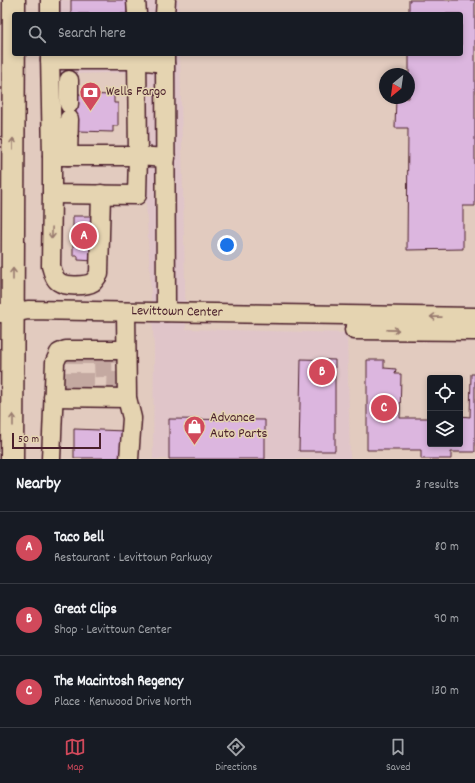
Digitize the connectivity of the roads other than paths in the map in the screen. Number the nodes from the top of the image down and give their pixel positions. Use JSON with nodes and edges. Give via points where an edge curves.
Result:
{"nodes":[{"id":1,"x":14,"y":0,"type":"edge"},
{"id":2,"x":50,"y":0,"type":"edge"},
{"id":3,"x":136,"y":0,"type":"edge"},
{"id":4,"x":166,"y":0,"type":"edge"},
{"id":5,"x":14,"y":12,"type":"edge"},
{"id":6,"x":50,"y":12,"type":"edge"},
{"id":7,"x":136,"y":12,"type":"edge"},
{"id":8,"x":166,"y":12,"type":"edge"},
{"id":9,"x":13,"y":56,"type":"edge"},
{"id":10,"x":50,"y":57,"type":"edge"},
{"id":11,"x":137,"y":57,"type":"edge"},
{"id":12,"x":165,"y":58,"type":"edge"},
{"id":13,"x":69,"y":80,"type":"dead end"},
{"id":14,"x":60,"y":156,"type":"junction"},
{"id":15,"x":138,"y":156,"type":"junction"},
{"id":16,"x":166,"y":158,"type":"junction"},
{"id":17,"x":52,"y":194,"type":"junction"},
{"id":18,"x":100,"y":194,"type":"junction"},
{"id":19,"x":126,"y":312,"type":"junction"},
{"id":20,"x":166,"y":312,"type":"junction"},
{"id":21,"x":6,"y":313,"type":"edge"},
{"id":22,"x":475,"y":317,"type":"edge"},
{"id":23,"x":354,"y":322,"type":"junction"},
{"id":24,"x":475,"y":331,"type":"edge"},
{"id":25,"x":98,"y":354,"type":"junction"},
{"id":26,"x":73,"y":394,"type":"junction"},
{"id":27,"x":113,"y":395,"type":"junction"},
{"id":28,"x":12,"y":459,"type":"edge"},
{"id":29,"x":51,"y":459,"type":"edge"},
{"id":30,"x":129,"y":459,"type":"edge"}],
"edges":[{"from":5,"to":1,"type":"main road","one_way":true},
{"from":2,"to":6,"type":"street"},
{"from":3,"to":7,"type":"street"},
{"from":4,"to":8,"type":"street"},
{"from":21,"to":9,"type":"main road","one_way":true},
{"from":10,"to":11,"type":"street"},
{"from":10,"to":14,"type":"street"},
{"from":11,"to":12,"type":"street"},
{"from":11,"to":15,"type":"street"},
{"from":12,"to":16,"type":"street"},
{"from":13,"to":14,"type":"street","via":[[69,115]]},
{"from":14,"to":15,"type":"street"},
{"from":14,"to":17,"type":"street"},
{"from":15,"to":16,"type":"street"},
{"from":15,"to":18,"type":"street","via":[[137,195]]},
{"from":16,"to":20,"type":"street"},
{"from":17,"to":18,"type":"street"},
{"from":17,"to":18,"type":"street","one_way":true,"via":[[51,266],[54,276],[60,283],[68,285],[94,282],[99,274]]},
{"from":19,"to":20,"type":"street","name":"Levittown Center"},
{"from":19,"to":21,"type":"street","name":"Levittown Center","via":[[28,310]]},
{"from":19,"to":25,"type":"street"},
{"from":20,"to":23,"type":"street","name":"Levittown Center"},
{"from":28,"to":21,"type":"main road","one_way":true},
{"from":22,"to":23,"type":"street","one_way":true},
{"from":23,"to":24,"type":"street","one_way":true},
{"from":25,"to":26,"type":"street","via":[[59,353],[55,362]]},
{"from":25,"to":27,"type":"street"},
{"from":26,"to":27,"type":"street"},
{"from":26,"to":29,"type":"street"},
{"from":27,"to":30,"type":"street","via":[[132,418]]}]}
